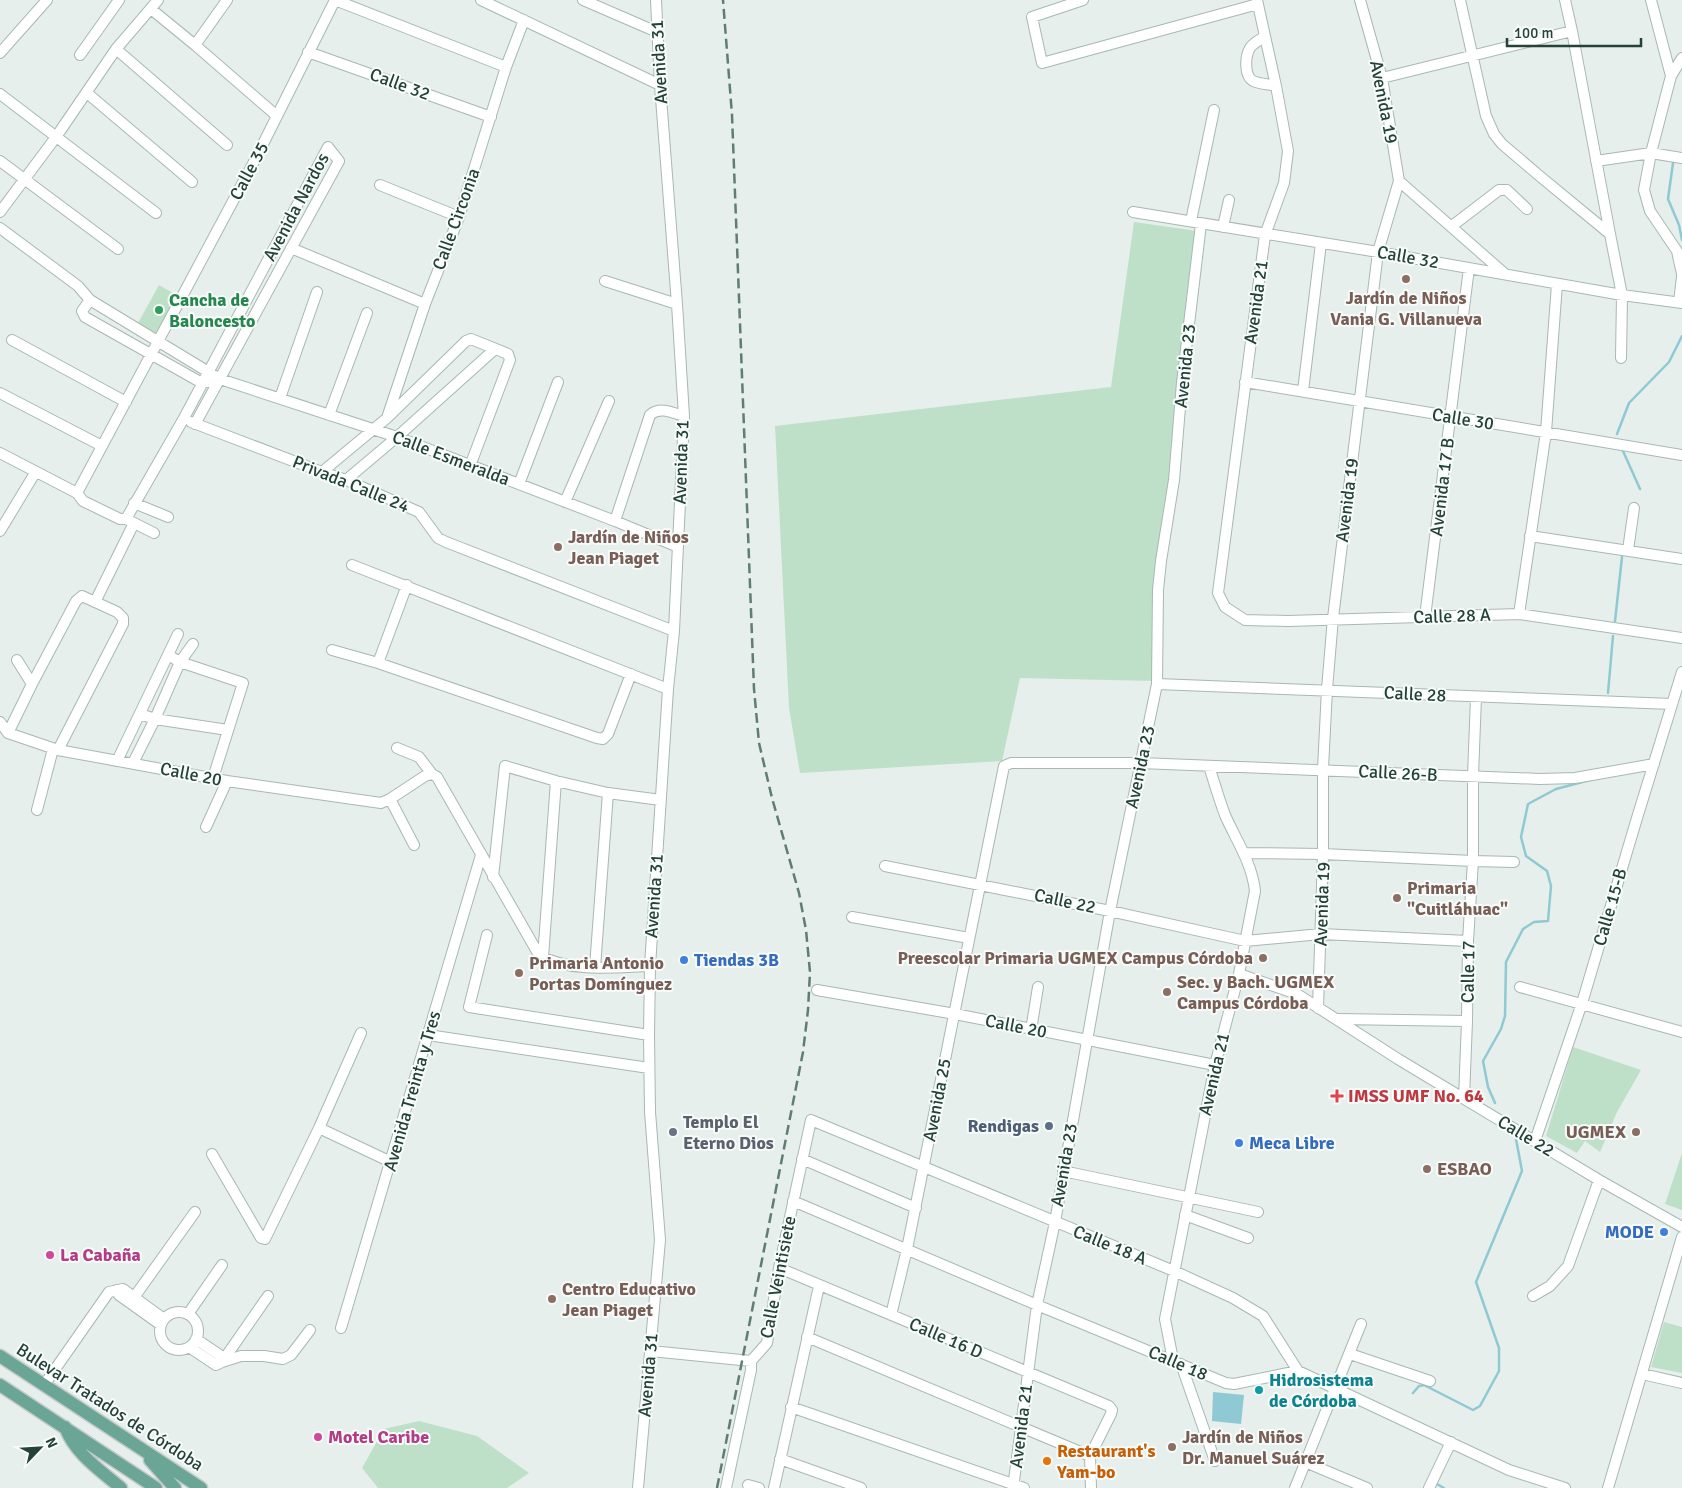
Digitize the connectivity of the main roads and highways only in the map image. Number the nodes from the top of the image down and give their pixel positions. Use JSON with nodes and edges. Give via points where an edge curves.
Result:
{"nodes":[{"id":1,"x":0,"y":1356,"type":"edge"},
{"id":2,"x":0,"y":1385,"type":"edge"},
{"id":3,"x":65,"y":1427,"type":"junction"},
{"id":4,"x":137,"y":1446,"type":"junction"},
{"id":5,"x":121,"y":1488,"type":"edge"},
{"id":6,"x":156,"y":1488,"type":"edge"},
{"id":7,"x":175,"y":1488,"type":"edge"},
{"id":8,"x":201,"y":1488,"type":"edge"}],
"edges":[{"from":1,"to":4,"type":"main road","name":"Bulevar Tratados de Córdoba"},
{"from":2,"to":3,"type":"main road"},
{"from":3,"to":5,"type":"main road","via":[[79,1452]]},
{"from":3,"to":6,"type":"main road"},
{"from":4,"to":7,"type":"main road"},
{"from":4,"to":8,"type":"main road","name":"Bulevar Tratados de Córdoba"}]}
